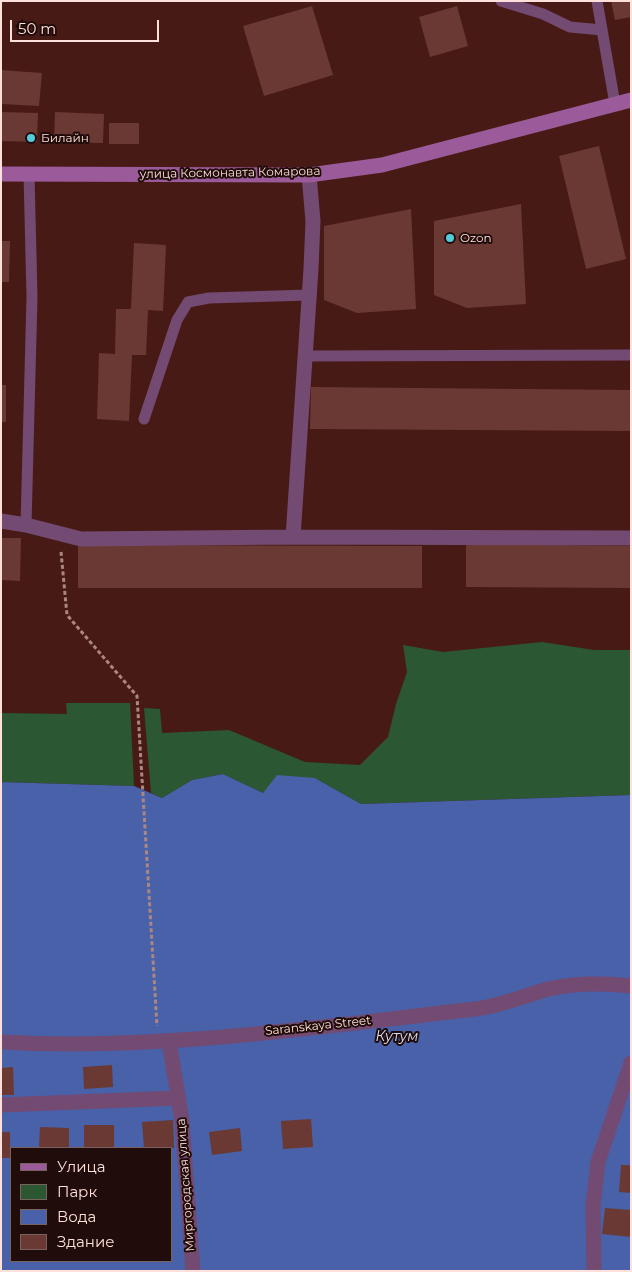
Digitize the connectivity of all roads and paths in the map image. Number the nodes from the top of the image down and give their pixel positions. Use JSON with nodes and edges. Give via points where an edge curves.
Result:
{"nodes":[{"id":1,"x":501,"y":1,"type":"edge"},
{"id":2,"x":597,"y":1,"type":"edge"},
{"id":3,"x":602,"y":30,"type":"junction"},
{"id":4,"x":631,"y":100,"type":"edge"},
{"id":5,"x":615,"y":104,"type":"junction"},
{"id":6,"x":1,"y":174,"type":"edge"},
{"id":7,"x":29,"y":174,"type":"junction"},
{"id":8,"x":309,"y":175,"type":"junction"},
{"id":9,"x":310,"y":295,"type":"junction"},
{"id":10,"x":630,"y":355,"type":"edge"},
{"id":11,"x":305,"y":356,"type":"junction"},
{"id":12,"x":144,"y":419,"type":"dead end"},
{"id":13,"x":1,"y":521,"type":"edge"},
{"id":14,"x":26,"y":525,"type":"junction"},
{"id":15,"x":59,"y":534,"type":"junction"},
{"id":16,"x":293,"y":537,"type":"junction"},
{"id":17,"x":631,"y":538,"type":"edge"},
{"id":18,"x":631,"y":986,"type":"edge"},
{"id":19,"x":164,"y":1041,"type":"junction"},
{"id":20,"x":1,"y":1042,"type":"edge"},
{"id":21,"x":631,"y":1063,"type":"edge"},
{"id":22,"x":178,"y":1098,"type":"junction"},
{"id":23,"x":1,"y":1105,"type":"edge"},
{"id":24,"x":193,"y":1271,"type":"edge"},
{"id":25,"x":594,"y":1271,"type":"edge"}],
"edges":[{"from":1,"to":3,"type":"lane","via":[[570,26]]},
{"from":2,"to":3,"type":"lane"},
{"from":3,"to":5,"type":"lane"},
{"from":4,"to":5,"type":"main road","name":"улица Космонавта Комарова"},
{"from":5,"to":8,"type":"main road","name":"улица Космонавта Комарова","via":[[382,165]]},
{"from":6,"to":7,"type":"main road","name":"улица Космонавта Комарова"},
{"from":7,"to":8,"type":"main road","name":"улица Космонавта Комарова"},
{"from":7,"to":14,"type":"lane","via":[[32,297]]},
{"from":8,"to":9,"type":"street","via":[[313,221]]},
{"from":9,"to":11,"type":"street"},
{"from":9,"to":12,"type":"lane","via":[[209,298],[188,302],[177,320]]},
{"from":10,"to":11,"type":"lane"},
{"from":11,"to":16,"type":"street"},
{"from":13,"to":14,"type":"street"},
{"from":14,"to":15,"type":"street"},
{"from":15,"to":16,"type":"street","via":[[108,540]]},
{"from":15,"to":19,"type":"path","via":[[67,615],[137,696],[155,996]]},
{"from":16,"to":17,"type":"street"},
{"from":18,"to":19,"type":"street","name":"Saranskaya Street","via":[[585,984],[550,989],[488,1007]]},
{"from":19,"to":20,"type":"street","name":"Saranskaya Street","via":[[48,1045]]},
{"from":19,"to":22,"type":"street","name":"Миргородская улица"},
{"from":21,"to":25,"type":"street","via":[[598,1162],[593,1205]]},
{"from":22,"to":23,"type":"street"},
{"from":22,"to":24,"type":"street","name":"Миргородская улица"}]}
